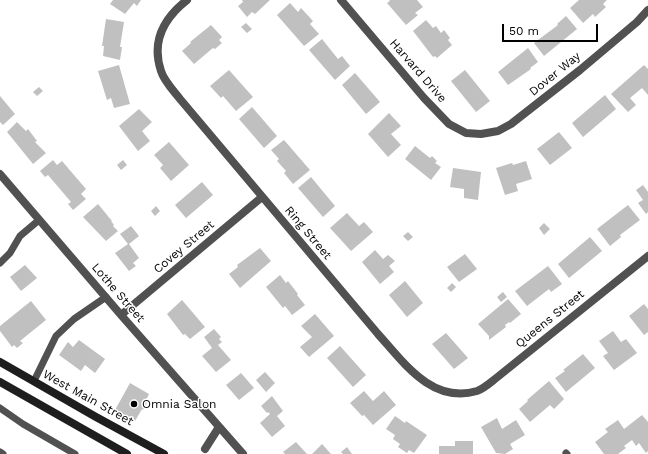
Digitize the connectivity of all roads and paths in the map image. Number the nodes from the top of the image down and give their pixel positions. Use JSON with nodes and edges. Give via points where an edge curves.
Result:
{"nodes":[{"id":1,"x":186,"y":0,"type":"edge"},
{"id":2,"x":341,"y":0,"type":"edge"},
{"id":3,"x":648,"y":10,"type":"edge"},
{"id":4,"x":491,"y":132,"type":"joint"},
{"id":5,"x":0,"y":174,"type":"edge"},
{"id":6,"x":262,"y":197,"type":"junction"},
{"id":7,"x":40,"y":220,"type":"junction"},
{"id":8,"x":648,"y":256,"type":"edge"},
{"id":9,"x":0,"y":263,"type":"edge"},
{"id":10,"x":106,"y":297,"type":"junction"},
{"id":11,"x":120,"y":315,"type":"junction"},
{"id":12,"x":0,"y":362,"type":"edge"},
{"id":13,"x":34,"y":381,"type":"junction"},
{"id":14,"x":0,"y":382,"type":"edge"},
{"id":15,"x":463,"y":393,"type":"joint"},
{"id":16,"x":0,"y":408,"type":"edge"},
{"id":17,"x":219,"y":427,"type":"junction"},
{"id":18,"x":205,"y":449,"type":"dead end"},
{"id":19,"x":0,"y":452,"type":"edge"},
{"id":20,"x":3,"y":454,"type":"edge"},
{"id":21,"x":74,"y":454,"type":"edge"},
{"id":22,"x":127,"y":454,"type":"edge"},
{"id":23,"x":164,"y":454,"type":"edge"},
{"id":24,"x":243,"y":454,"type":"edge"}],
"edges":[{"from":1,"to":6,"type":"street","name":"Ring Street","via":[[177,8],[161,32],[158,44],[161,71],[180,99]]},
{"from":2,"to":4,"type":"street","name":"Harvard Drive","via":[[449,124],[466,133]]},
{"from":3,"to":4,"type":"street","name":"Dover Way","via":[[580,70],[511,124]]},
{"from":5,"to":7,"type":"street","name":"Lothe Street"},
{"from":6,"to":11,"type":"street","name":"Covey Street"},
{"from":6,"to":15,"type":"street","name":"Ring Street","via":[[408,367],[438,390]]},
{"from":7,"to":9,"type":"lane","via":[[20,236],[10,253]]},
{"from":7,"to":10,"type":"street","name":"Lothe Street"},
{"from":8,"to":15,"type":"street","name":"Queens Street","via":[[495,379],[478,390]]},
{"from":10,"to":11,"type":"street","name":"Lothe Street"},
{"from":10,"to":13,"type":"lane","via":[[74,319],[56,336]]},
{"from":11,"to":17,"type":"street","name":"Lothe Street"},
{"from":12,"to":13,"type":"main road","name":"West Main Street"},
{"from":13,"to":23,"type":"main road","name":"West Main Street"},
{"from":14,"to":22,"type":"main road"},
{"from":16,"to":21,"type":"lane"},
{"from":17,"to":18,"type":"street"},
{"from":17,"to":24,"type":"street","name":"Lothe Street"},
{"from":19,"to":20,"type":"lane"}]}
